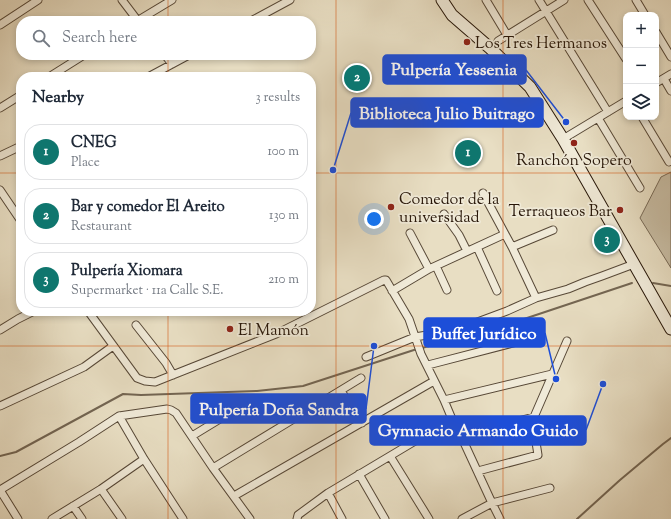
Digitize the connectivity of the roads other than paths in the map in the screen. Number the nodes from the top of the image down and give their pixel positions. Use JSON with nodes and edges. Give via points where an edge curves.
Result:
{"nodes":[{"id":1,"x":38,"y":0,"type":"edge"},
{"id":2,"x":122,"y":0,"type":"edge"},
{"id":3,"x":172,"y":0,"type":"edge"},
{"id":4,"x":290,"y":0,"type":"edge"},
{"id":5,"x":442,"y":0,"type":"edge"},
{"id":6,"x":486,"y":0,"type":"edge"},
{"id":7,"x":539,"y":0,"type":"edge"},
{"id":8,"x":564,"y":0,"type":"edge"},
{"id":9,"x":588,"y":0,"type":"edge"},
{"id":10,"x":636,"y":0,"type":"edge"},
{"id":11,"x":546,"y":11,"type":"junction"},
{"id":12,"x":643,"y":12,"type":"edge"},
{"id":13,"x":134,"y":16,"type":"edge"},
{"id":14,"x":146,"y":16,"type":"edge"},
{"id":15,"x":260,"y":16,"type":"edge"},
{"id":16,"x":0,"y":25,"type":"edge"},
{"id":17,"x":507,"y":35,"type":"junction"},
{"id":18,"x":659,"y":37,"type":"edge"},
{"id":19,"x":498,"y":41,"type":"dead end"},
{"id":20,"x":623,"y":54,"type":"edge"},
{"id":21,"x":671,"y":57,"type":"edge"},
{"id":22,"x":76,"y":60,"type":"edge"},
{"id":23,"x":169,"y":60,"type":"edge"},
{"id":24,"x":180,"y":60,"type":"edge"},
{"id":25,"x":172,"y":64,"type":"junction"},
{"id":26,"x":57,"y":72,"type":"edge"},
{"id":27,"x":157,"y":72,"type":"edge"},
{"id":28,"x":671,"y":74,"type":"edge"},
{"id":29,"x":664,"y":79,"type":"junction"},
{"id":30,"x":659,"y":82,"type":"edge"},
{"id":31,"x":671,"y":91,"type":"edge"},
{"id":32,"x":16,"y":98,"type":"edge"},
{"id":33,"x":623,"y":103,"type":"edge"},
{"id":34,"x":0,"y":108,"type":"edge"},
{"id":35,"x":608,"y":112,"type":"junction"},
{"id":36,"x":598,"y":118,"type":"junction"},
{"id":37,"x":644,"y":120,"type":"edge"},
{"id":38,"x":563,"y":139,"type":"junction"},
{"id":39,"x":16,"y":148,"type":"edge"},
{"id":40,"x":0,"y":156,"type":"edge"},
{"id":41,"x":669,"y":162,"type":"dead end"},
{"id":42,"x":640,"y":188,"type":"dead end"},
{"id":43,"x":0,"y":190,"type":"edge"},
{"id":44,"x":483,"y":193,"type":"dead end"},
{"id":45,"x":16,"y":214,"type":"edge"},
{"id":46,"x":444,"y":214,"type":"dead end"},
{"id":47,"x":553,"y":230,"type":"dead end"},
{"id":48,"x":410,"y":233,"type":"dead end"},
{"id":49,"x":505,"y":234,"type":"junction"},
{"id":50,"x":477,"y":247,"type":"junction"},
{"id":51,"x":512,"y":247,"type":"junction"},
{"id":52,"x":467,"y":251,"type":"junction"},
{"id":53,"x":634,"y":264,"type":"junction"},
{"id":54,"x":436,"y":266,"type":"junction"},
{"id":55,"x":428,"y":269,"type":"junction"},
{"id":56,"x":447,"y":290,"type":"dead end"},
{"id":57,"x":392,"y":291,"type":"junction"},
{"id":58,"x":496,"y":291,"type":"dead end"},
{"id":59,"x":536,"y":298,"type":"junction"},
{"id":60,"x":316,"y":314,"type":"edge"},
{"id":61,"x":24,"y":316,"type":"edge"},
{"id":62,"x":92,"y":316,"type":"edge"},
{"id":63,"x":312,"y":316,"type":"edge"},
{"id":64,"x":136,"y":325,"type":"dead end"},
{"id":65,"x":671,"y":329,"type":"edge"},
{"id":66,"x":0,"y":330,"type":"edge"},
{"id":67,"x":415,"y":337,"type":"junction"},
{"id":68,"x":536,"y":337,"type":"dead end"},
{"id":69,"x":566,"y":341,"type":"dead end"},
{"id":70,"x":113,"y":346,"type":"junction"},
{"id":71,"x":366,"y":357,"type":"dead end"},
{"id":72,"x":428,"y":366,"type":"junction"},
{"id":73,"x":552,"y":374,"type":"junction"},
{"id":74,"x":173,"y":375,"type":"junction"},
{"id":75,"x":361,"y":378,"type":"dead end"},
{"id":76,"x":434,"y":381,"type":"junction"},
{"id":77,"x":341,"y":390,"type":"junction"},
{"id":78,"x":444,"y":400,"type":"junction"},
{"id":79,"x":0,"y":406,"type":"edge"},
{"id":80,"x":238,"y":408,"type":"dead end"},
{"id":81,"x":119,"y":416,"type":"junction"},
{"id":82,"x":534,"y":417,"type":"junction"},
{"id":83,"x":452,"y":419,"type":"junction"},
{"id":84,"x":362,"y":423,"type":"junction"},
{"id":85,"x":192,"y":436,"type":"junction"},
{"id":86,"x":461,"y":436,"type":"junction"},
{"id":87,"x":390,"y":456,"type":"junction"},
{"id":88,"x":144,"y":459,"type":"junction"},
{"id":89,"x":213,"y":468,"type":"junction"},
{"id":90,"x":478,"y":471,"type":"junction"},
{"id":91,"x":359,"y":474,"type":"junction"},
{"id":92,"x":550,"y":488,"type":"dead end"},
{"id":93,"x":102,"y":489,"type":"junction"},
{"id":94,"x":0,"y":490,"type":"edge"},
{"id":95,"x":328,"y":493,"type":"junction"},
{"id":96,"x":234,"y":496,"type":"junction"},
{"id":97,"x":492,"y":503,"type":"junction"},
{"id":98,"x":74,"y":506,"type":"junction"},
{"id":99,"x":248,"y":518,"type":"edge"},
{"id":100,"x":18,"y":519,"type":"edge"},
{"id":101,"x":52,"y":519,"type":"edge"},
{"id":102,"x":82,"y":519,"type":"edge"},
{"id":103,"x":122,"y":519,"type":"edge"},
{"id":104,"x":183,"y":519,"type":"edge"},
{"id":105,"x":297,"y":519,"type":"edge"},
{"id":106,"x":342,"y":519,"type":"edge"},
{"id":107,"x":385,"y":519,"type":"edge"},
{"id":108,"x":429,"y":519,"type":"edge"},
{"id":109,"x":462,"y":519,"type":"edge"},
{"id":110,"x":500,"y":519,"type":"edge"}],
"edges":[{"from":1,"to":16,"type":"street"},
{"from":2,"to":13,"type":"street"},
{"from":3,"to":14,"type":"street"},
{"from":4,"to":15,"type":"street"},
{"from":5,"to":38,"type":"street","via":[[452,16],[490,48],[530,88]]},
{"from":6,"to":17,"type":"street"},
{"from":7,"to":11,"type":"street"},
{"from":8,"to":11,"type":"street"},
{"from":9,"to":20,"type":"street"},
{"from":10,"to":12,"type":"street"},
{"from":11,"to":17,"type":"street"},
{"from":11,"to":35,"type":"street"},
{"from":17,"to":19,"type":"street"},
{"from":18,"to":21,"type":"street"},
{"from":22,"to":26,"type":"street"},
{"from":23,"to":25,"type":"street"},
{"from":24,"to":25,"type":"street"},
{"from":25,"to":27,"type":"street"},
{"from":28,"to":29,"type":"street"},
{"from":29,"to":30,"type":"street"},
{"from":29,"to":31,"type":"street"},
{"from":32,"to":34,"type":"street"},
{"from":33,"to":35,"type":"street"},
{"from":35,"to":36,"type":"street"},
{"from":36,"to":38,"type":"street"},
{"from":36,"to":42,"type":"street"},
{"from":37,"to":41,"type":"street"},
{"from":38,"to":53,"type":"street"},
{"from":39,"to":40,"type":"street"},
{"from":43,"to":45,"type":"street"},
{"from":44,"to":49,"type":"street"},
{"from":46,"to":52,"type":"street","via":[[459,234]]},
{"from":47,"to":51,"type":"street"},
{"from":48,"to":55,"type":"street"},
{"from":49,"to":50,"type":"street"},
{"from":49,"to":51,"type":"street"},
{"from":50,"to":52,"type":"street"},
{"from":50,"to":58,"type":"street"},
{"from":51,"to":59,"type":"street"},
{"from":52,"to":54,"type":"street"},
{"from":53,"to":59,"type":"street"},
{"from":53,"to":65,"type":"street"},
{"from":54,"to":55,"type":"street"},
{"from":54,"to":56,"type":"street"},
{"from":55,"to":57,"type":"street"},
{"from":57,"to":60,"type":"street","via":[[388,282],[384,280]]},
{"from":57,"to":67,"type":"street","via":[[409,320]]},
{"from":59,"to":67,"type":"street","via":[[464,327]]},
{"from":61,"to":66,"type":"street"},
{"from":62,"to":70,"type":"street"},
{"from":63,"to":74,"type":"street","via":[[276,334]]},
{"from":64,"to":74,"type":"street"},
{"from":67,"to":71,"type":"street"},
{"from":67,"to":72,"type":"street"},
{"from":68,"to":72,"type":"street"},
{"from":69,"to":73,"type":"street"},
{"from":70,"to":74,"type":"street","via":[[137,378],[154,382]]},
{"from":70,"to":79,"type":"street","via":[[84,367]]},
{"from":72,"to":76,"type":"street"},
{"from":73,"to":78,"type":"street"},
{"from":73,"to":82,"type":"street"},
{"from":75,"to":77,"type":"street"},
{"from":76,"to":78,"type":"street"},
{"from":76,"to":84,"type":"street"},
{"from":77,"to":84,"type":"street"},
{"from":77,"to":89,"type":"street"},
{"from":78,"to":83,"type":"street"},
{"from":80,"to":85,"type":"street"},
{"from":81,"to":85,"type":"street","via":[[171,410],[176,413]]},
{"from":81,"to":88,"type":"street"},
{"from":81,"to":94,"type":"street"},
{"from":82,"to":86,"type":"street"},
{"from":82,"to":90,"type":"street","via":[[538,455]]},
{"from":83,"to":86,"type":"street"},
{"from":83,"to":87,"type":"street"},
{"from":84,"to":96,"type":"street"},
{"from":85,"to":89,"type":"street"},
{"from":86,"to":90,"type":"street"},
{"from":87,"to":91,"type":"street"},
{"from":87,"to":108,"type":"street"},
{"from":88,"to":93,"type":"street"},
{"from":88,"to":104,"type":"street"},
{"from":89,"to":96,"type":"street"},
{"from":90,"to":97,"type":"street"},
{"from":91,"to":95,"type":"street"},
{"from":91,"to":107,"type":"street"},
{"from":92,"to":97,"type":"street"},
{"from":93,"to":98,"type":"street"},
{"from":93,"to":103,"type":"street"},
{"from":94,"to":100,"type":"street"},
{"from":95,"to":105,"type":"street","via":[[298,515]]},
{"from":95,"to":106,"type":"street"},
{"from":96,"to":99,"type":"street"},
{"from":97,"to":109,"type":"street"},
{"from":97,"to":110,"type":"street"},
{"from":98,"to":101,"type":"street"},
{"from":98,"to":102,"type":"street"}]}
